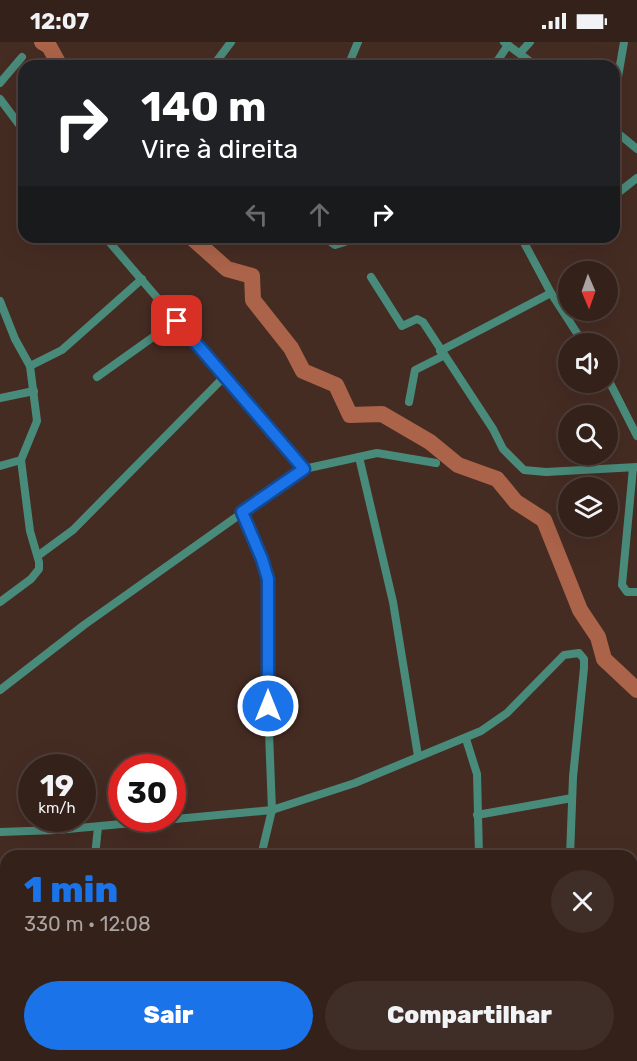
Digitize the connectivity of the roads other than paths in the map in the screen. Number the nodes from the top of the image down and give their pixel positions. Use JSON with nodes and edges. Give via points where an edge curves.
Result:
{"nodes":[{"id":1,"x":231,"y":42,"type":"edge"},
{"id":2,"x":358,"y":42,"type":"edge"},
{"id":3,"x":530,"y":42,"type":"edge"},
{"id":4,"x":624,"y":42,"type":"edge"},
{"id":5,"x":506,"y":44,"type":"edge"},
{"id":6,"x":520,"y":53,"type":"junction"},
{"id":7,"x":22,"y":57,"type":"dead end"},
{"id":8,"x":19,"y":60,"type":"edge"},
{"id":9,"x":218,"y":60,"type":"edge"},
{"id":10,"x":350,"y":60,"type":"edge"},
{"id":11,"x":497,"y":60,"type":"edge"},
{"id":12,"x":529,"y":60,"type":"edge"},
{"id":13,"x":18,"y":62,"type":"edge"},
{"id":14,"x":620,"y":65,"type":"edge"},
{"id":15,"x":0,"y":82,"type":"edge"},
{"id":16,"x":0,"y":99,"type":"edge"},
{"id":17,"x":18,"y":123,"type":"edge"},
{"id":18,"x":620,"y":135,"type":"edge"},
{"id":19,"x":637,"y":149,"type":"edge"},
{"id":20,"x":637,"y":178,"type":"edge"},
{"id":21,"x":620,"y":191,"type":"edge"},
{"id":22,"x":110,"y":243,"type":"edge"},
{"id":23,"x":524,"y":243,"type":"edge"},
{"id":24,"x":371,"y":278,"type":"dead end"},
{"id":25,"x":142,"y":279,"type":"junction"},
{"id":26,"x":551,"y":292,"type":"junction"},
{"id":27,"x":0,"y":301,"type":"edge"},
{"id":28,"x":177,"y":321,"type":"junction"},
{"id":29,"x":577,"y":333,"type":"edge"},
{"id":30,"x":442,"y":353,"type":"junction"},
{"id":31,"x":30,"y":366,"type":"junction"},
{"id":32,"x":225,"y":376,"type":"junction"},
{"id":33,"x":97,"y":377,"type":"dead end"},
{"id":34,"x":34,"y":391,"type":"junction"},
{"id":35,"x":615,"y":393,"type":"edge"},
{"id":36,"x":0,"y":398,"type":"edge"},
{"id":37,"x":409,"y":402,"type":"dead end"},
{"id":38,"x":637,"y":436,"type":"edge"},
{"id":39,"x":359,"y":458,"type":"junction"},
{"id":40,"x":21,"y":460,"type":"junction"},
{"id":41,"x":436,"y":463,"type":"dead end"},
{"id":42,"x":0,"y":466,"type":"edge"},
{"id":43,"x":635,"y":468,"type":"edge"},
{"id":44,"x":304,"y":469,"type":"junction"},
{"id":45,"x":242,"y":512,"type":"junction"},
{"id":46,"x":39,"y":555,"type":"junction"},
{"id":47,"x":637,"y":592,"type":"edge"},
{"id":48,"x":0,"y":602,"type":"edge"},
{"id":49,"x":0,"y":690,"type":"edge"},
{"id":50,"x":466,"y":739,"type":"junction"},
{"id":51,"x":417,"y":756,"type":"junction"},
{"id":52,"x":572,"y":798,"type":"junction"},
{"id":53,"x":272,"y":810,"type":"junction"},
{"id":54,"x":477,"y":815,"type":"junction"},
{"id":55,"x":98,"y":827,"type":"junction"},
{"id":56,"x":0,"y":832,"type":"edge"},
{"id":57,"x":96,"y":850,"type":"edge"},
{"id":58,"x":262,"y":850,"type":"edge"},
{"id":59,"x":479,"y":850,"type":"edge"},
{"id":60,"x":570,"y":850,"type":"edge"}],
"edges":[{"from":1,"to":9,"type":"street"},
{"from":2,"to":10,"type":"street"},
{"from":3,"to":6,"type":"street"},
{"from":4,"to":14,"type":"street"},
{"from":5,"to":6,"type":"street"},
{"from":5,"to":11,"type":"street"},
{"from":6,"to":12,"type":"street"},
{"from":7,"to":8,"type":"street"},
{"from":13,"to":15,"type":"street"},
{"from":16,"to":17,"type":"street"},
{"from":18,"to":19,"type":"street"},
{"from":20,"to":21,"type":"street"},
{"from":22,"to":25,"type":"street"},
{"from":23,"to":26,"type":"street"},
{"from":24,"to":30,"type":"street","via":[[402,326],[420,319]]},
{"from":25,"to":28,"type":"street"},
{"from":25,"to":31,"type":"street","via":[[63,351]]},
{"from":26,"to":29,"type":"street"},
{"from":26,"to":30,"type":"street"},
{"from":27,"to":31,"type":"street"},
{"from":28,"to":32,"type":"street"},
{"from":28,"to":33,"type":"street"},
{"from":30,"to":37,"type":"street","via":[[415,370]]},
{"from":30,"to":43,"type":"street","via":[[503,449],[524,470]]},
{"from":31,"to":34,"type":"street"},
{"from":32,"to":44,"type":"street"},
{"from":32,"to":46,"type":"street","via":[[77,527]]},
{"from":34,"to":36,"type":"street"},
{"from":34,"to":40,"type":"street","via":[[37,421]]},
{"from":35,"to":38,"type":"street"},
{"from":39,"to":41,"type":"street","via":[[376,453]]},
{"from":39,"to":44,"type":"street"},
{"from":39,"to":51,"type":"street","via":[[393,602]]},
{"from":40,"to":42,"type":"street"},
{"from":40,"to":46,"type":"street","via":[[30,531]]},
{"from":43,"to":47,"type":"street","via":[[622,585],[627,592]]},
{"from":44,"to":45,"type":"street"},
{"from":45,"to":49,"type":"street"},
{"from":45,"to":53,"type":"street","via":[[268,579]]},
{"from":46,"to":48,"type":"street","via":[[36,573]]},
{"from":50,"to":51,"type":"street"},
{"from":50,"to":52,"type":"street","via":[[507,713],[564,655],[579,653],[584,658],[584,668]]},
{"from":50,"to":54,"type":"street","via":[[476,766]]},
{"from":51,"to":53,"type":"street","via":[[355,783]]},
{"from":52,"to":54,"type":"street"},
{"from":52,"to":60,"type":"street"},
{"from":53,"to":55,"type":"street"},
{"from":53,"to":58,"type":"street"},
{"from":54,"to":59,"type":"street"},
{"from":55,"to":56,"type":"street"},
{"from":55,"to":57,"type":"street"}]}
